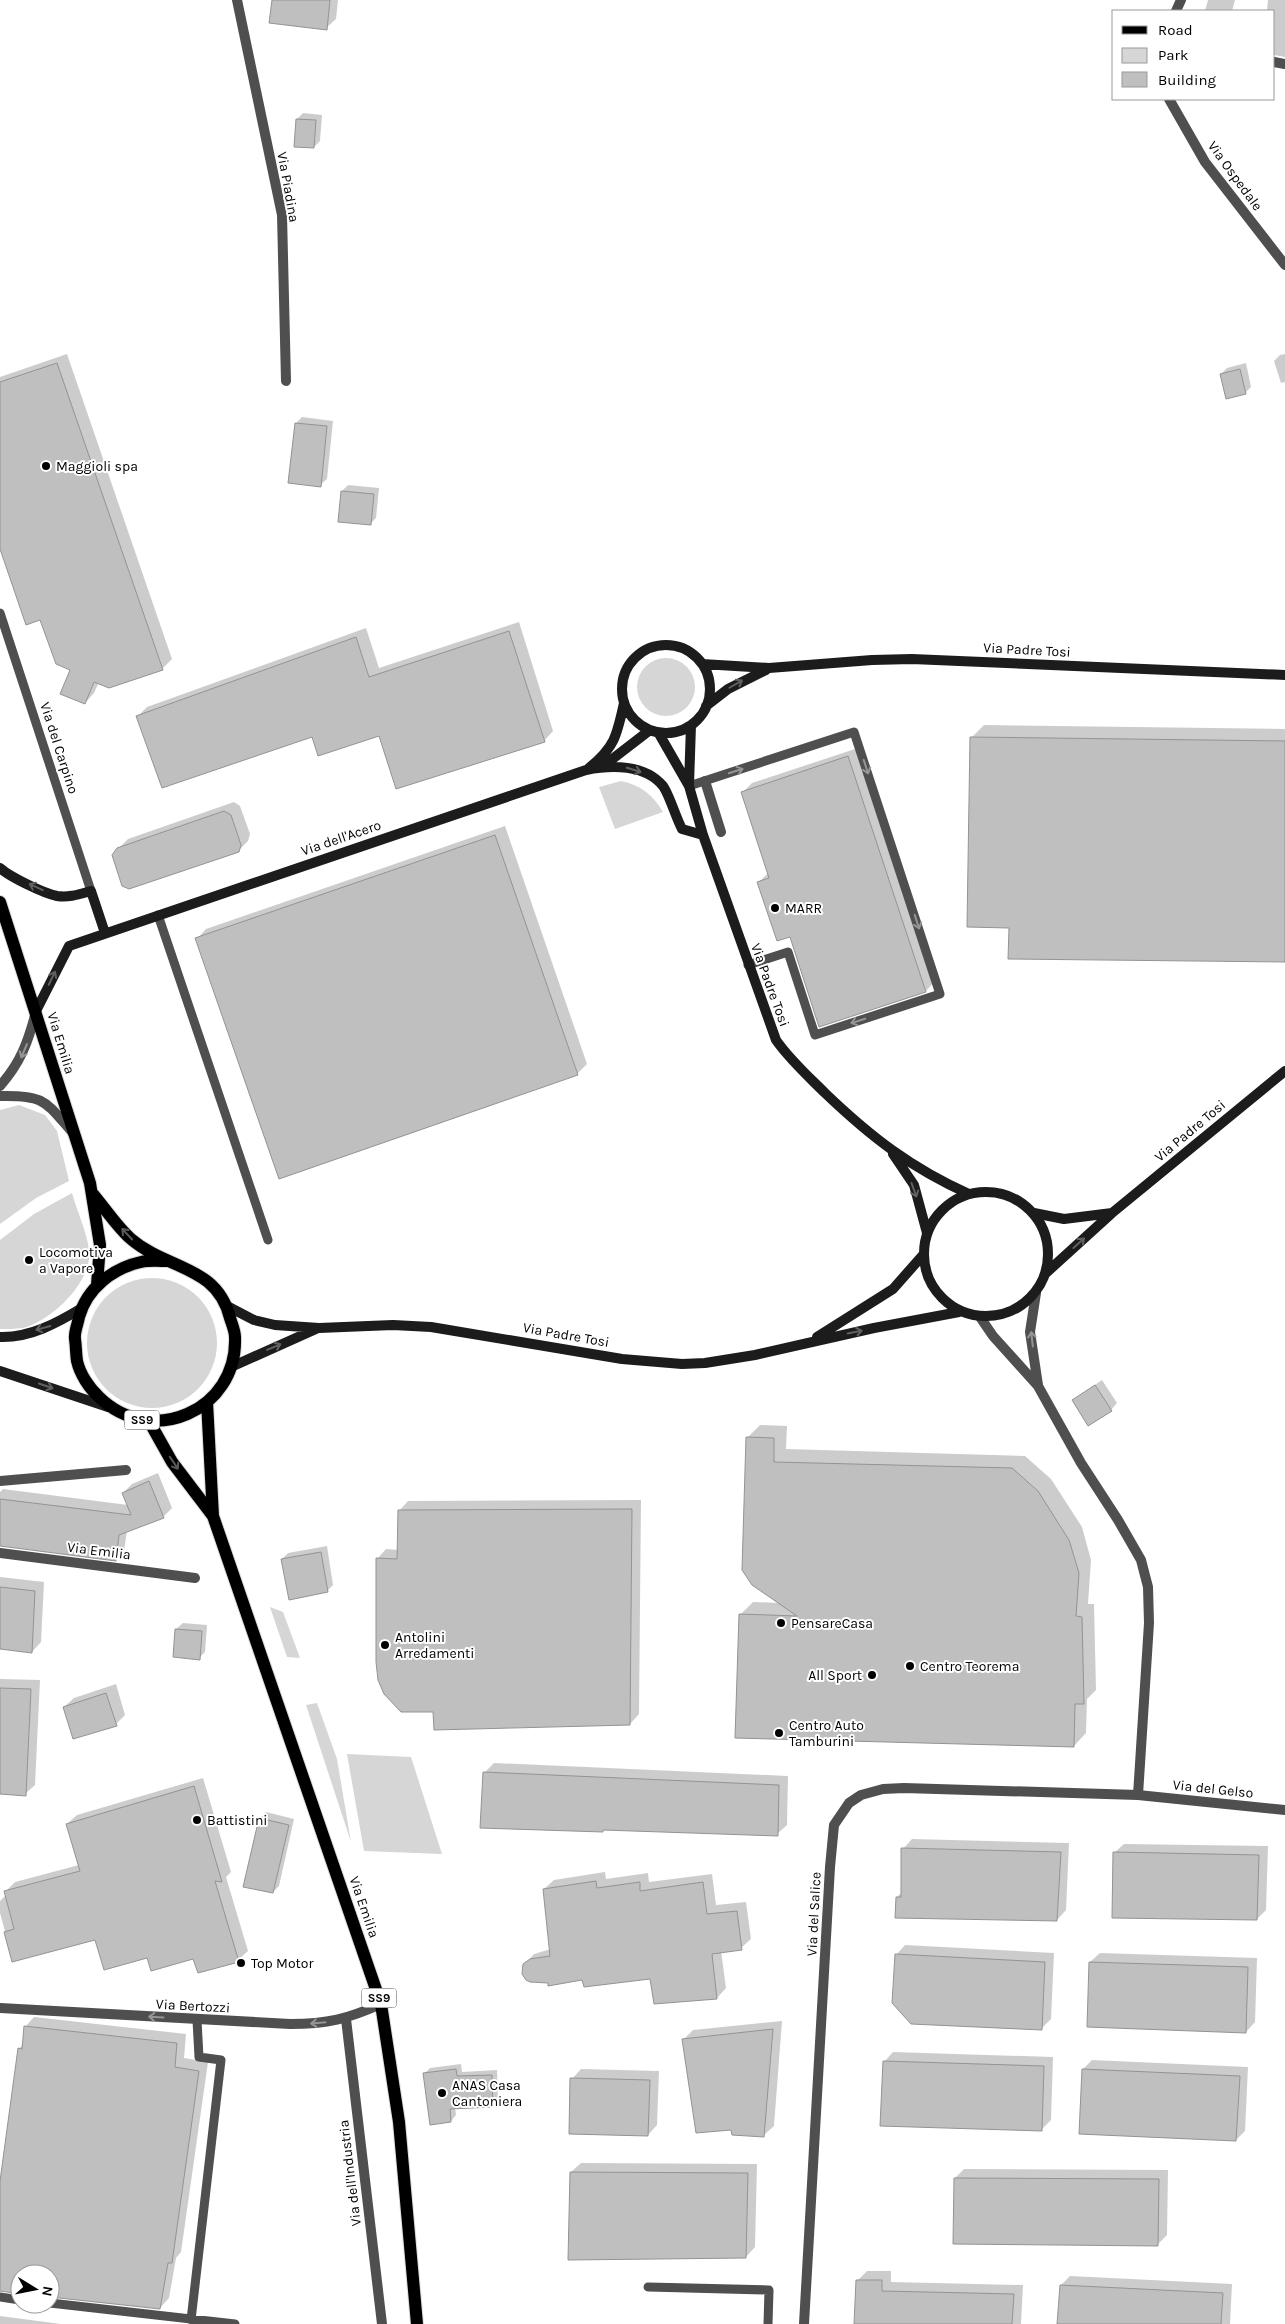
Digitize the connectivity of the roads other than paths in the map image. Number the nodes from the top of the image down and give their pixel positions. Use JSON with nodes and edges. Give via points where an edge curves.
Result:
{"nodes":[{"id":1,"x":237,"y":0,"type":"edge"},
{"id":2,"x":1170,"y":100,"type":"edge"},
{"id":3,"x":1285,"y":265,"type":"edge"},
{"id":4,"x":286,"y":381,"type":"dead end"},
{"id":5,"x":0,"y":613,"type":"edge"},
{"id":6,"x":702,"y":664,"type":"junction"},
{"id":7,"x":769,"y":668,"type":"junction"},
{"id":8,"x":1285,"y":674,"type":"edge"},
{"id":9,"x":624,"y":704,"type":"junction"},
{"id":10,"x":706,"y":706,"type":"junction"},
{"id":11,"x":691,"y":725,"type":"junction"},
{"id":12,"x":654,"y":731,"type":"junction"},
{"id":13,"x":602,"y":767,"type":"junction"},
{"id":14,"x":586,"y":770,"type":"junction"},
{"id":15,"x":705,"y":782,"type":"junction"},
{"id":16,"x":689,"y":786,"type":"junction"},
{"id":17,"x":721,"y":832,"type":"dead end"},
{"id":18,"x":703,"y":836,"type":"junction"},
{"id":19,"x":0,"y":868,"type":"edge"},
{"id":20,"x":91,"y":891,"type":"junction"},
{"id":21,"x":0,"y":902,"type":"edge"},
{"id":22,"x":158,"y":915,"type":"junction"},
{"id":23,"x":105,"y":933,"type":"junction"},
{"id":24,"x":748,"y":965,"type":"junction"},
{"id":25,"x":36,"y":1011,"type":"junction"},
{"id":26,"x":1285,"y":1071,"type":"edge"},
{"id":27,"x":0,"y":1086,"type":"edge"},
{"id":28,"x":0,"y":1096,"type":"edge"},
{"id":29,"x":73,"y":1133,"type":"junction"},
{"id":30,"x":891,"y":1151,"type":"junction"},
{"id":31,"x":92,"y":1193,"type":"junction"},
{"id":32,"x":969,"y":1194,"type":"junction"},
{"id":33,"x":1034,"y":1213,"type":"junction"},
{"id":34,"x":1112,"y":1213,"type":"junction"},
{"id":35,"x":927,"y":1233,"type":"junction"},
{"id":36,"x":268,"y":1240,"type":"dead end"},
{"id":37,"x":923,"y":1255,"type":"junction"},
{"id":38,"x":167,"y":1261,"type":"junction"},
{"id":39,"x":1046,"y":1274,"type":"junction"},
{"id":40,"x":97,"y":1285,"type":"junction"},
{"id":41,"x":1036,"y":1292,"type":"junction"},
{"id":42,"x":227,"y":1306,"type":"junction"},
{"id":43,"x":82,"y":1308,"type":"junction"},
{"id":44,"x":960,"y":1312,"type":"junction"},
{"id":45,"x":980,"y":1317,"type":"junction"},
{"id":46,"x":319,"y":1328,"type":"junction"},
{"id":47,"x":0,"y":1337,"type":"edge"},
{"id":48,"x":808,"y":1342,"type":"junction"},
{"id":49,"x":231,"y":1368,"type":"junction"},
{"id":50,"x":0,"y":1371,"type":"edge"},
{"id":51,"x":1038,"y":1386,"type":"junction"},
{"id":52,"x":207,"y":1402,"type":"junction"},
{"id":53,"x":110,"y":1407,"type":"junction"},
{"id":54,"x":149,"y":1421,"type":"junction"},
{"id":55,"x":126,"y":1470,"type":"dead end"},
{"id":56,"x":0,"y":1482,"type":"edge"},
{"id":57,"x":213,"y":1516,"type":"junction"},
{"id":58,"x":0,"y":1553,"type":"edge"},
{"id":59,"x":195,"y":1578,"type":"dead end"},
{"id":60,"x":1138,"y":1795,"type":"junction"},
{"id":61,"x":1285,"y":1810,"type":"edge"},
{"id":62,"x":381,"y":2004,"type":"junction"},
{"id":63,"x":0,"y":2008,"type":"edge"},
{"id":64,"x":346,"y":2019,"type":"junction"},
{"id":65,"x":197,"y":2020,"type":"junction"},
{"id":66,"x":648,"y":2287,"type":"dead end"},
{"id":67,"x":60,"y":2304,"type":"edge"},
{"id":68,"x":191,"y":2320,"type":"junction"},
{"id":69,"x":235,"y":2324,"type":"edge"},
{"id":70,"x":382,"y":2324,"type":"edge"},
{"id":71,"x":417,"y":2324,"type":"edge"},
{"id":72,"x":768,"y":2324,"type":"edge"},
{"id":73,"x":804,"y":2324,"type":"edge"}],
"edges":[{"from":1,"to":4,"type":"street","name":"Via Piadina","via":[[282,215]]},
{"from":2,"to":3,"type":"street","name":"Via Ospedale","via":[[1205,162]]},
{"from":5,"to":20,"type":"lane","name":"Via del Carpino"},
{"from":6,"to":7,"type":"street","name":"Via Padre Tosi"},
{"from":6,"to":9,"type":"street","via":[[695,656],[674,646],[652,648],[633,660],[626,670],[622,692]]},
{"from":6,"to":10,"type":"street","via":[[709,685]]},
{"from":7,"to":8,"type":"street","name":"Via Padre Tosi","via":[[912,659]]},
{"from":10,"to":7,"type":"street","name":"Via Padre Tosi","one_way":true,"via":[[728,689]]},
{"from":9,"to":12,"type":"street","name":"Via Padre Tosi","via":[[639,724]]},
{"from":9,"to":14,"type":"street","name":"Via dell'Acero","via":[[612,744],[603,757]]},
{"from":10,"to":11,"type":"street","name":"Via Padre Tosi"},
{"from":11,"to":12,"type":"street","via":[[681,730]]},
{"from":11,"to":16,"type":"street","name":"Via Padre Tosi"},
{"from":12,"to":13,"type":"street","name":"Via dell'Acero"},
{"from":12,"to":16,"type":"street","name":"Via Padre Tosi"},
{"from":13,"to":14,"type":"street","name":"Via dell'Acero"},
{"from":13,"to":18,"type":"street","name":"Via dell'Acero","one_way":true,"via":[[629,768],[648,775],[663,786],[682,828]]},
{"from":14,"to":22,"type":"street","name":"Via dell'Acero"},
{"from":15,"to":16,"type":"lane"},
{"from":15,"to":17,"type":"street"},
{"from":15,"to":24,"type":"lane","one_way":true,"via":[[854,732],[940,994],[816,1036],[788,952]]},
{"from":16,"to":18,"type":"street","name":"Via Padre Tosi"},
{"from":18,"to":24,"type":"street","name":"Via Padre Tosi"},
{"from":20,"to":19,"type":"street","one_way":true,"via":[[75,896],[57,896]]},
{"from":20,"to":23,"type":"street"},
{"from":21,"to":25,"type":"main road","name":"Via Emilia","number":"SS9"},
{"from":22,"to":23,"type":"street","name":"Via dell'Acero"},
{"from":22,"to":36,"type":"lane"},
{"from":25,"to":23,"type":"street","name":"Via dell'Acero","one_way":true,"via":[[69,946]]},
{"from":24,"to":30,"type":"street","name":"Via Padre Tosi","via":[[776,1040],[788,1057]]},
{"from":25,"to":27,"type":"street","one_way":true,"via":[[19,1063]]},
{"from":25,"to":29,"type":"main road","name":"Via Emilia","number":"SS9"},
{"from":26,"to":34,"type":"street","name":"Via Padre Tosi"},
{"from":28,"to":29,"type":"street","via":[[25,1095],[45,1101]]},
{"from":29,"to":31,"type":"main road","name":"Via Emilia","number":"SS9"},
{"from":30,"to":32,"type":"street","name":"Via Padre Tosi","via":[[934,1178]]},
{"from":30,"to":35,"type":"street","name":"Via Padre Tosi","one_way":true,"via":[[914,1185]]},
{"from":38,"to":31,"type":"main road","name":"Via Emilia","number":"SS9","one_way":true,"via":[[131,1239]]},
{"from":31,"to":40,"type":"main road","name":"Via Emilia","number":"SS9","via":[[100,1245]]},
{"from":32,"to":33,"type":"street","name":"Via Padre Tosi","via":[[987,1191],[1004,1194]]},
{"from":32,"to":35,"type":"street","name":"Via Padre Tosi","via":[[951,1202],[937,1215]]},
{"from":33,"to":34,"type":"street","name":"Via Padre Tosi","via":[[1064,1219]]},
{"from":33,"to":39,"type":"street","name":"Via Padre Tosi","via":[[1044,1232],[1048,1252]]},
{"from":39,"to":34,"type":"street","name":"Via Padre Tosi","one_way":true},
{"from":35,"to":37,"type":"street","name":"Via Padre Tosi"},
{"from":37,"to":44,"type":"street","name":"Via Padre Tosi","via":[[933,1288]]},
{"from":37,"to":48,"type":"street","name":"Via Padre Tosi","via":[[893,1289]]},
{"from":38,"to":40,"type":"main road","name":"Via Emilia","number":"SS9","via":[[142,1261],[118,1270]]},
{"from":38,"to":42,"type":"main road","name":"Via Emilia","number":"SS9","via":[[203,1276]]},
{"from":39,"to":41,"type":"street","name":"Via Padre Tosi"},
{"from":40,"to":43,"type":"main road","name":"Via Emilia","number":"SS9"},
{"from":41,"to":45,"type":"street","name":"Via Padre Tosi","via":[[1020,1307],[1001,1315]]},
{"from":51,"to":41,"type":"street","one_way":true,"via":[[1030,1332]]},
{"from":42,"to":46,"type":"street","name":"Via Padre Tosi","via":[[261,1322]]},
{"from":42,"to":49,"type":"main road","name":"Via Emilia","number":"SS9","via":[[235,1336]]},
{"from":43,"to":47,"type":"street","one_way":true,"via":[[55,1325]]},
{"from":43,"to":53,"type":"main road","name":"Via Emilia","number":"SS9","via":[[75,1335],[78,1363],[90,1388]]},
{"from":44,"to":45,"type":"street","name":"Via Padre Tosi"},
{"from":48,"to":44,"type":"street","name":"Via Padre Tosi","one_way":true},
{"from":45,"to":51,"type":"street"},
{"from":46,"to":48,"type":"street","name":"Via Padre Tosi","via":[[431,1327],[622,1359],[682,1364],[755,1355]]},
{"from":49,"to":46,"type":"street","name":"Via Padre Tosi","one_way":true},
{"from":49,"to":52,"type":"main road","name":"Via Emilia","number":"SS9"},
{"from":50,"to":53,"type":"street","one_way":true},
{"from":51,"to":60,"type":"street","via":[[1141,1560],[1148,1587],[1149,1623]]},
{"from":52,"to":54,"type":"main road","name":"Via Emilia","number":"SS9","via":[[176,1418]]},
{"from":52,"to":57,"type":"main road","name":"Via Emilia","number":"SS9"},
{"from":53,"to":54,"type":"main road","name":"Via Emilia","number":"SS9","via":[[128,1417]]},
{"from":54,"to":57,"type":"main road","name":"Via Emilia","number":"SS9","one_way":true,"via":[[172,1462]]},
{"from":55,"to":56,"type":"street"},
{"from":57,"to":62,"type":"main road","name":"Via Emilia","number":"SS9"},
{"from":58,"to":59,"type":"street","name":"Via Emilia"},
{"from":60,"to":61,"type":"street","name":"Via del Gelso"},
{"from":60,"to":73,"type":"street","name":"Via del Salice","via":[[883,1789],[861,1795],[849,1803],[834,1825]]},
{"from":62,"to":64,"type":"street","name":"Via Bertozzi"},
{"from":62,"to":71,"type":"main road","name":"Via Emilia","number":"SS9","via":[[399,2122]]},
{"from":65,"to":63,"type":"street","name":"Via Bertozzi","one_way":true},
{"from":64,"to":65,"type":"street","name":"Via Bertozzi","one_way":true,"via":[[319,2024]]},
{"from":64,"to":70,"type":"street","name":"Via dell'Industria"},
{"from":65,"to":68,"type":"lane","via":[[200,2057],[221,2060]]},
{"from":66,"to":72,"type":"lane","via":[[769,2290]]},
{"from":67,"to":68,"type":"lane"},
{"from":68,"to":69,"type":"lane"}]}
